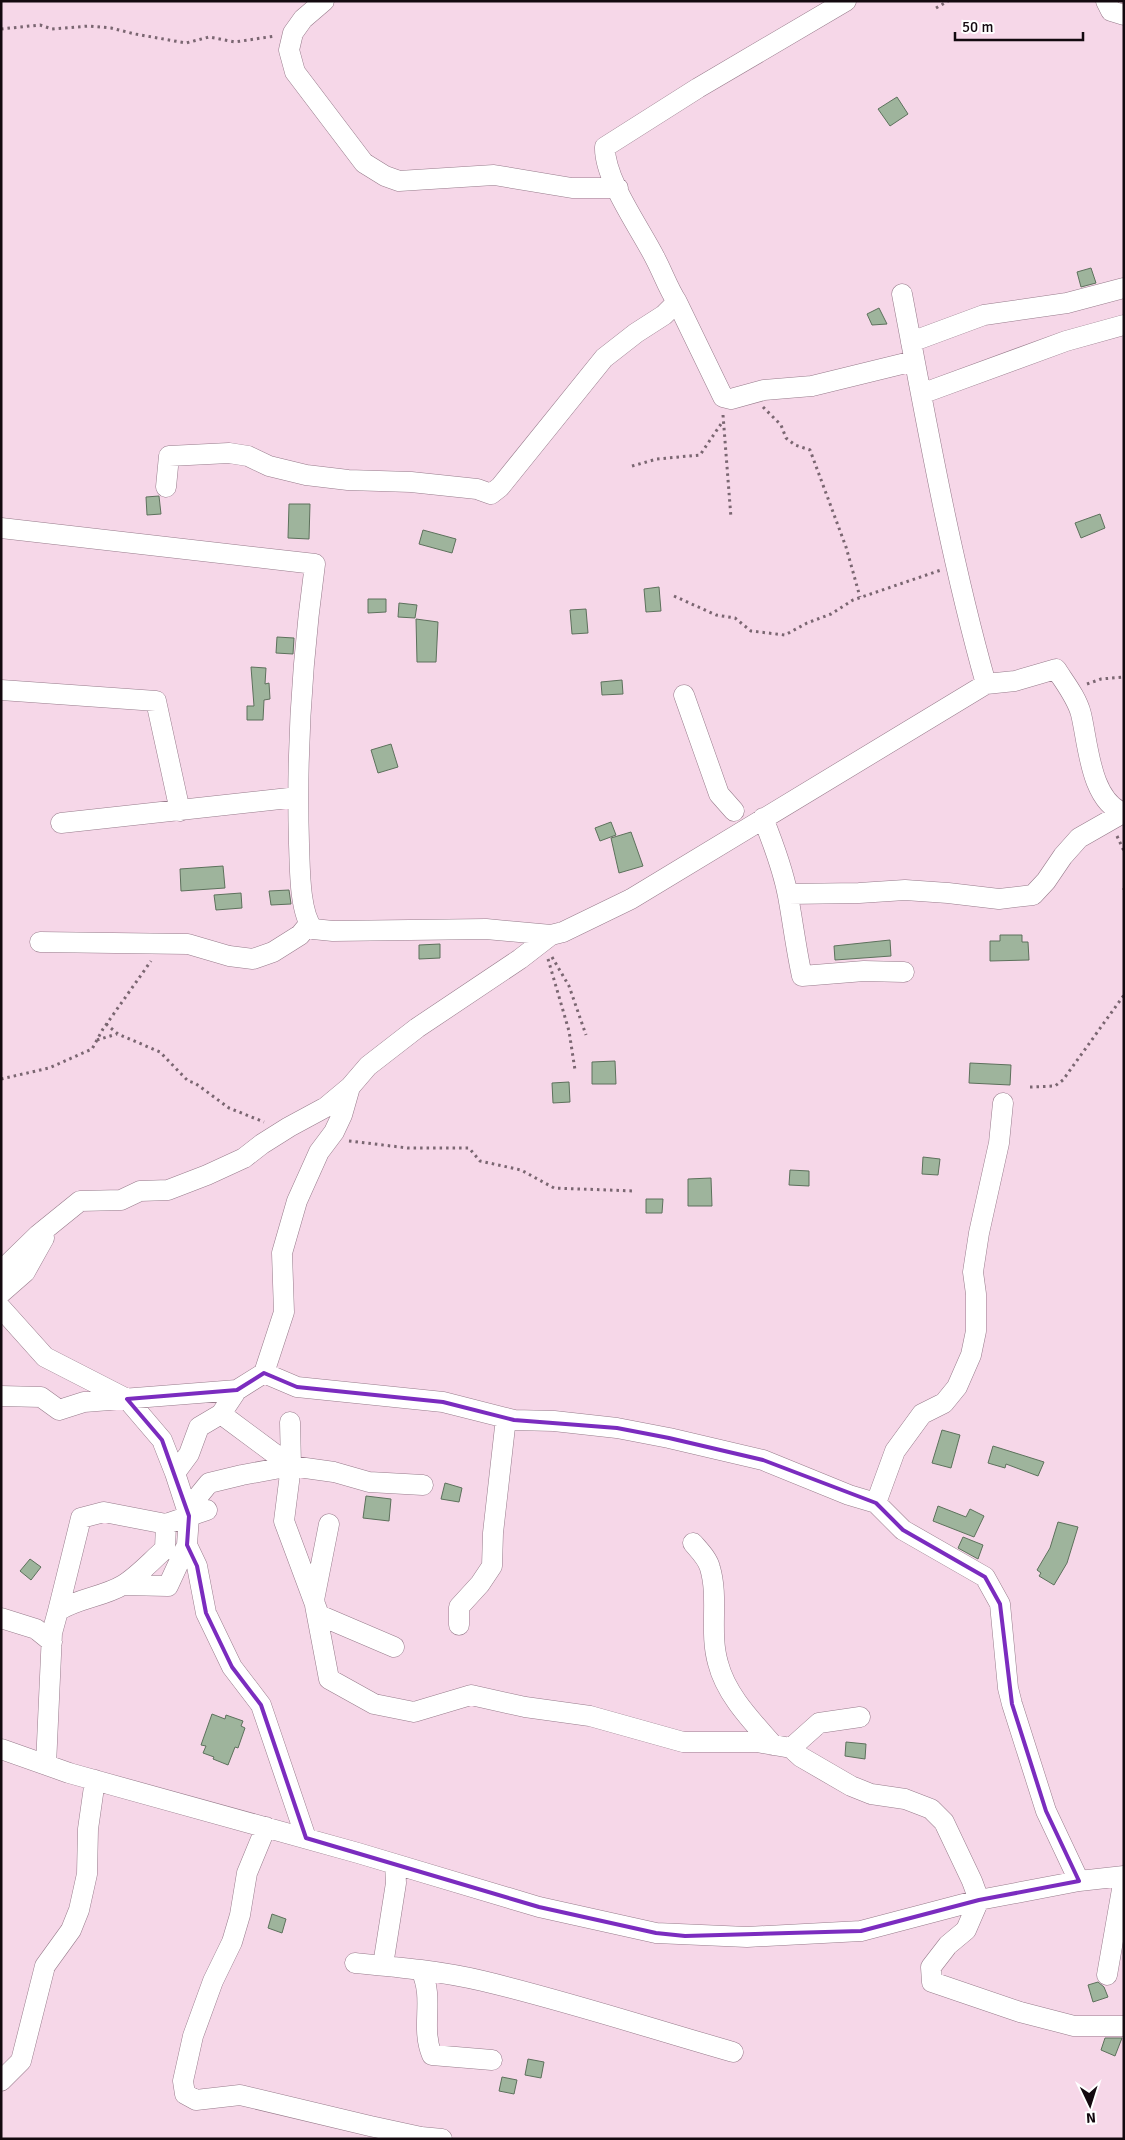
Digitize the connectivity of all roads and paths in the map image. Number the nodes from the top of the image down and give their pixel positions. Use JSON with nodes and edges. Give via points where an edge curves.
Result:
{"nodes":[{"id":1,"x":324,"y":1,"type":"edge"},
{"id":2,"x":846,"y":1,"type":"edge"},
{"id":3,"x":948,"y":1,"type":"edge"},
{"id":4,"x":1106,"y":1,"type":"edge"},
{"id":5,"x":936,"y":8,"type":"dead end"},
{"id":6,"x":1124,"y":15,"type":"edge"},
{"id":7,"x":1,"y":29,"type":"edge"},
{"id":8,"x":293,"y":33,"type":"junction"},
{"id":9,"x":618,"y":188,"type":"junction"},
{"id":10,"x":1124,"y":288,"type":"edge"},
{"id":11,"x":902,"y":294,"type":"dead end"},
{"id":12,"x":677,"y":302,"type":"junction"},
{"id":13,"x":1124,"y":325,"type":"edge"},
{"id":14,"x":913,"y":352,"type":"junction"},
{"id":15,"x":750,"y":393,"type":"junction"},
{"id":16,"x":921,"y":394,"type":"junction"},
{"id":17,"x":723,"y":397,"type":"junction"},
{"id":18,"x":723,"y":420,"type":"junction"},
{"id":19,"x":632,"y":466,"type":"dead end"},
{"id":20,"x":166,"y":487,"type":"dead end"},
{"id":21,"x":731,"y":518,"type":"dead end"},
{"id":22,"x":1,"y":528,"type":"edge"},
{"id":23,"x":956,"y":566,"type":"junction"},
{"id":24,"x":674,"y":596,"type":"dead end"},
{"id":25,"x":860,"y":597,"type":"junction"},
{"id":26,"x":1124,"y":677,"type":"edge"},
{"id":27,"x":986,"y":684,"type":"junction"},
{"id":28,"x":1,"y":690,"type":"edge"},
{"id":29,"x":1071,"y":692,"type":"junction"},
{"id":30,"x":684,"y":695,"type":"dead end"},
{"id":31,"x":298,"y":797,"type":"junction"},
{"id":32,"x":180,"y":811,"type":"junction"},
{"id":33,"x":734,"y":811,"type":"junction"},
{"id":34,"x":1123,"y":813,"type":"edge"},
{"id":35,"x":761,"y":819,"type":"junction"},
{"id":36,"x":60,"y":823,"type":"dead end"},
{"id":37,"x":742,"y":831,"type":"junction"},
{"id":38,"x":788,"y":894,"type":"junction"},
{"id":39,"x":309,"y":924,"type":"junction"},
{"id":40,"x":547,"y":938,"type":"junction"},
{"id":41,"x":40,"y":942,"type":"dead end"},
{"id":42,"x":162,"y":944,"type":"junction"},
{"id":43,"x":904,"y":972,"type":"dead end"},
{"id":44,"x":1124,"y":995,"type":"edge"},
{"id":45,"x":106,"y":1024,"type":"junction"},
{"id":46,"x":118,"y":1034,"type":"junction"},
{"id":47,"x":586,"y":1035,"type":"dead end"},
{"id":48,"x":97,"y":1040,"type":"junction"},
{"id":49,"x":575,"y":1070,"type":"dead end"},
{"id":50,"x":1,"y":1079,"type":"edge"},
{"id":51,"x":350,"y":1087,"type":"junction"},
{"id":52,"x":1030,"y":1087,"type":"dead end"},
{"id":53,"x":1003,"y":1104,"type":"dead end"},
{"id":54,"x":279,"y":1133,"type":"junction"},
{"id":55,"x":330,"y":1136,"type":"junction"},
{"id":56,"x":634,"y":1191,"type":"dead end"},
{"id":57,"x":52,"y":1224,"type":"junction"},
{"id":58,"x":1,"y":1271,"type":"edge"},
{"id":59,"x":1,"y":1292,"type":"edge"},
{"id":60,"x":1,"y":1308,"type":"edge"},
{"id":61,"x":264,"y":1373,"type":"junction"},
{"id":62,"x":237,"y":1390,"type":"junction"},
{"id":63,"x":1,"y":1396,"type":"edge"},
{"id":64,"x":127,"y":1399,"type":"junction"},
{"id":65,"x":221,"y":1414,"type":"junction"},
{"id":66,"x":506,"y":1418,"type":"junction"},
{"id":67,"x":290,"y":1422,"type":"dead end"},
{"id":68,"x":291,"y":1466,"type":"junction"},
{"id":69,"x":175,"y":1472,"type":"junction"},
{"id":70,"x":423,"y":1484,"type":"dead end"},
{"id":71,"x":876,"y":1503,"type":"junction"},
{"id":72,"x":194,"y":1512,"type":"junction"},
{"id":73,"x":166,"y":1524,"type":"junction"},
{"id":74,"x":330,"y":1524,"type":"dead end"},
{"id":75,"x":694,"y":1542,"type":"dead end"},
{"id":76,"x":187,"y":1545,"type":"junction"},
{"id":77,"x":124,"y":1585,"type":"junction"},
{"id":78,"x":314,"y":1600,"type":"junction"},
{"id":79,"x":58,"y":1611,"type":"junction"},
{"id":80,"x":1,"y":1618,"type":"edge"},
{"id":81,"x":459,"y":1625,"type":"dead end"},
{"id":82,"x":52,"y":1642,"type":"junction"},
{"id":83,"x":394,"y":1647,"type":"dead end"},
{"id":84,"x":860,"y":1717,"type":"dead end"},
{"id":85,"x":782,"y":1746,"type":"junction"},
{"id":86,"x":1,"y":1749,"type":"edge"},
{"id":87,"x":46,"y":1765,"type":"junction"},
{"id":88,"x":95,"y":1780,"type":"junction"},
{"id":89,"x":266,"y":1827,"type":"junction"},
{"id":90,"x":306,"y":1838,"type":"junction"},
{"id":91,"x":395,"y":1864,"type":"junction"},
{"id":92,"x":1124,"y":1877,"type":"edge"},
{"id":93,"x":1079,"y":1881,"type":"junction"},
{"id":94,"x":979,"y":1900,"type":"junction"},
{"id":95,"x":1120,"y":1923,"type":"edge"},
{"id":96,"x":355,"y":1963,"type":"dead end"},
{"id":97,"x":383,"y":1965,"type":"junction"},
{"id":98,"x":421,"y":1970,"type":"junction"},
{"id":99,"x":1107,"y":1975,"type":"dead end"},
{"id":100,"x":1124,"y":2026,"type":"edge"},
{"id":101,"x":732,"y":2052,"type":"dead end"},
{"id":102,"x":492,"y":2060,"type":"dead end"},
{"id":103,"x":1,"y":2081,"type":"edge"},
{"id":104,"x":442,"y":2139,"type":"edge"}],
"edges":[{"from":1,"to":8,"type":"street","via":[[303,19]]},
{"from":2,"to":9,"type":"street","via":[[605,147],[608,166]]},
{"from":3,"to":5,"type":"path"},
{"from":4,"to":6,"type":"street","via":[[1111,11]]},
{"from":7,"to":8,"type":"path","via":[[40,25],[52,29],[89,26],[186,43],[209,37],[235,42]]},
{"from":8,"to":9,"type":"street","via":[[289,50],[295,72],[364,163],[385,176],[399,181],[494,175],[572,188]]},
{"from":9,"to":12,"type":"street"},
{"from":10,"to":14,"type":"street","via":[[1067,303],[984,315]]},
{"from":11,"to":14,"type":"street"},
{"from":12,"to":17,"type":"street"},
{"from":12,"to":20,"type":"street","via":[[604,358],[491,494],[477,489],[411,482],[306,475],[229,452],[169,456]]},
{"from":13,"to":16,"type":"street","via":[[1066,340]]},
{"from":14,"to":15,"type":"street","via":[[812,386]]},
{"from":14,"to":16,"type":"street"},
{"from":15,"to":17,"type":"street","via":[[731,399]]},
{"from":15,"to":25,"type":"path","via":[[781,426],[786,438],[810,450],[846,547]]},
{"from":16,"to":23,"type":"street"},
{"from":17,"to":18,"type":"path"},
{"from":18,"to":19,"type":"path","via":[[700,455],[657,459]]},
{"from":18,"to":21,"type":"path"},
{"from":22,"to":31,"type":"street","via":[[315,564],[305,637]]},
{"from":23,"to":25,"type":"path"},
{"from":23,"to":27,"type":"street"},
{"from":24,"to":25,"type":"path","via":[[716,615],[735,618],[751,631],[785,635],[832,614]]},
{"from":26,"to":29,"type":"path","via":[[1101,679]]},
{"from":27,"to":29,"type":"street","via":[[1014,681],[1056,669]]},
{"from":27,"to":35,"type":"street"},
{"from":28,"to":32,"type":"street","via":[[156,701]]},
{"from":29,"to":34,"type":"street","via":[[1081,712],[1092,771],[1107,801],[1116,811]]},
{"from":30,"to":33,"type":"street","via":[[719,794]]},
{"from":31,"to":32,"type":"street"},
{"from":31,"to":39,"type":"street","via":[[300,869]]},
{"from":32,"to":36,"type":"street"},
{"from":33,"to":35,"type":"street"},
{"from":33,"to":37,"type":"street"},
{"from":34,"to":38,"type":"street","via":[[1079,838],[1033,895],[999,899],[905,890]]},
{"from":35,"to":37,"type":"street"},
{"from":35,"to":38,"type":"street","via":[[774,846]]},
{"from":37,"to":40,"type":"street","via":[[631,899]]},
{"from":38,"to":43,"type":"street","via":[[802,976],[864,971]]},
{"from":39,"to":40,"type":"street","via":[[313,929],[333,931],[486,929]]},
{"from":39,"to":42,"type":"street","via":[[286,944],[253,959],[188,944]]},
{"from":40,"to":47,"type":"path","via":[[569,986]]},
{"from":40,"to":49,"type":"path"},
{"from":40,"to":51,"type":"street","via":[[417,1028],[368,1066]]},
{"from":41,"to":42,"type":"street"},
{"from":42,"to":45,"type":"path"},
{"from":44,"to":52,"type":"path","via":[[1063,1080],[1055,1086]]},
{"from":45,"to":46,"type":"path"},
{"from":45,"to":48,"type":"path"},
{"from":46,"to":48,"type":"path"},
{"from":46,"to":54,"type":"path","via":[[160,1052],[188,1081],[229,1108],[265,1123]]},
{"from":48,"to":50,"type":"path","via":[[92,1049],[81,1056],[49,1068]]},
{"from":51,"to":54,"type":"street","via":[[326,1107]]},
{"from":51,"to":55,"type":"street","via":[[342,1115]]},
{"from":53,"to":71,"type":"street","via":[[999,1143],[978,1233],[973,1272],[976,1331],[971,1355],[957,1387],[944,1403],[922,1414],[895,1451]]},
{"from":54,"to":57,"type":"street","via":[[244,1158],[184,1184],[168,1190],[140,1191],[121,1200],[80,1200]]},
{"from":55,"to":56,"type":"path","via":[[408,1148],[469,1148],[480,1161],[522,1170],[554,1188]]},
{"from":55,"to":61,"type":"street","via":[[319,1152],[297,1201],[282,1253],[284,1312]]},
{"from":57,"to":58,"type":"street"},
{"from":57,"to":59,"type":"street","via":[[25,1272]]},
{"from":60,"to":64,"type":"street","via":[[46,1357]]},
{"from":61,"to":62,"type":"street"},
{"from":61,"to":66,"type":"street","via":[[296,1387],[443,1402]]},
{"from":62,"to":64,"type":"street"},
{"from":62,"to":65,"type":"street"},
{"from":63,"to":64,"type":"street","via":[[41,1396],[59,1410],[84,1402]]},
{"from":64,"to":69,"type":"street","via":[[162,1440]]},
{"from":65,"to":68,"type":"street"},
{"from":65,"to":69,"type":"street","via":[[199,1427],[189,1454]]},
{"from":66,"to":71,"type":"street","via":[[618,1428],[719,1449],[763,1460],[849,1496]]},
{"from":66,"to":81,"type":"street","via":[[492,1566],[459,1607]]},
{"from":67,"to":68,"type":"street"},
{"from":68,"to":70,"type":"street","via":[[334,1472],[369,1482]]},
{"from":68,"to":72,"type":"street","via":[[209,1483]]},
{"from":68,"to":78,"type":"street","via":[[284,1521]]},
{"from":69,"to":72,"type":"street"},
{"from":71,"to":93,"type":"street","via":[[903,1530],[985,1577],[993,1590],[1000,1604],[1012,1704],[1046,1811]]},
{"from":72,"to":73,"type":"street"},
{"from":72,"to":76,"type":"street"},
{"from":73,"to":77,"type":"street","via":[[165,1549]]},
{"from":73,"to":79,"type":"street","via":[[104,1512],[81,1518]]},
{"from":74,"to":78,"type":"street"},
{"from":75,"to":85,"type":"street","via":[[710,1566],[712,1622],[718,1663],[731,1692]]},
{"from":76,"to":77,"type":"street","via":[[168,1586]]},
{"from":76,"to":90,"type":"street","via":[[197,1566],[206,1613],[232,1667],[261,1705]]},
{"from":77,"to":79,"type":"street"},
{"from":78,"to":83,"type":"street","via":[[319,1615]]},
{"from":78,"to":85,"type":"street","via":[[329,1678],[374,1704],[414,1712],[471,1695],[590,1716],[683,1742],[757,1742]]},
{"from":79,"to":82,"type":"street"},
{"from":80,"to":82,"type":"street","via":[[36,1630]]},
{"from":82,"to":87,"type":"street"},
{"from":84,"to":85,"type":"street","via":[[819,1723]]},
{"from":85,"to":94,"type":"street","via":[[851,1786],[931,1809],[944,1822]]},
{"from":86,"to":87,"type":"street"},
{"from":87,"to":88,"type":"street"},
{"from":88,"to":89,"type":"street"},
{"from":88,"to":103,"type":"street","via":[[88,1829],[87,1874],[79,1910],[71,1930],[44,1966],[21,2062]]},
{"from":89,"to":90,"type":"street"},
{"from":89,"to":104,"type":"street","via":[[247,1873],[232,1942],[192,2036],[184,2081],[185,2094],[196,2100],[240,2095],[370,2126]]},
{"from":90,"to":91,"type":"street"},
{"from":91,"to":94,"type":"street","via":[[539,1907],[639,1930],[685,1936],[747,1937],[861,1931]]},
{"from":91,"to":97,"type":"street","via":[[396,1883]]},
{"from":92,"to":93,"type":"street"},
{"from":92,"to":95,"type":"street"},
{"from":93,"to":94,"type":"street"},
{"from":94,"to":100,"type":"street","via":[[966,1930],[930,1966],[932,1982],[1020,2012],[1074,2026]]},
{"from":95,"to":99,"type":"street"},
{"from":96,"to":97,"type":"street"},
{"from":97,"to":98,"type":"street"},
{"from":98,"to":101,"type":"street","via":[[481,1980]]},
{"from":98,"to":102,"type":"street","via":[[427,1984],[426,2042],[432,2055]]}]}
